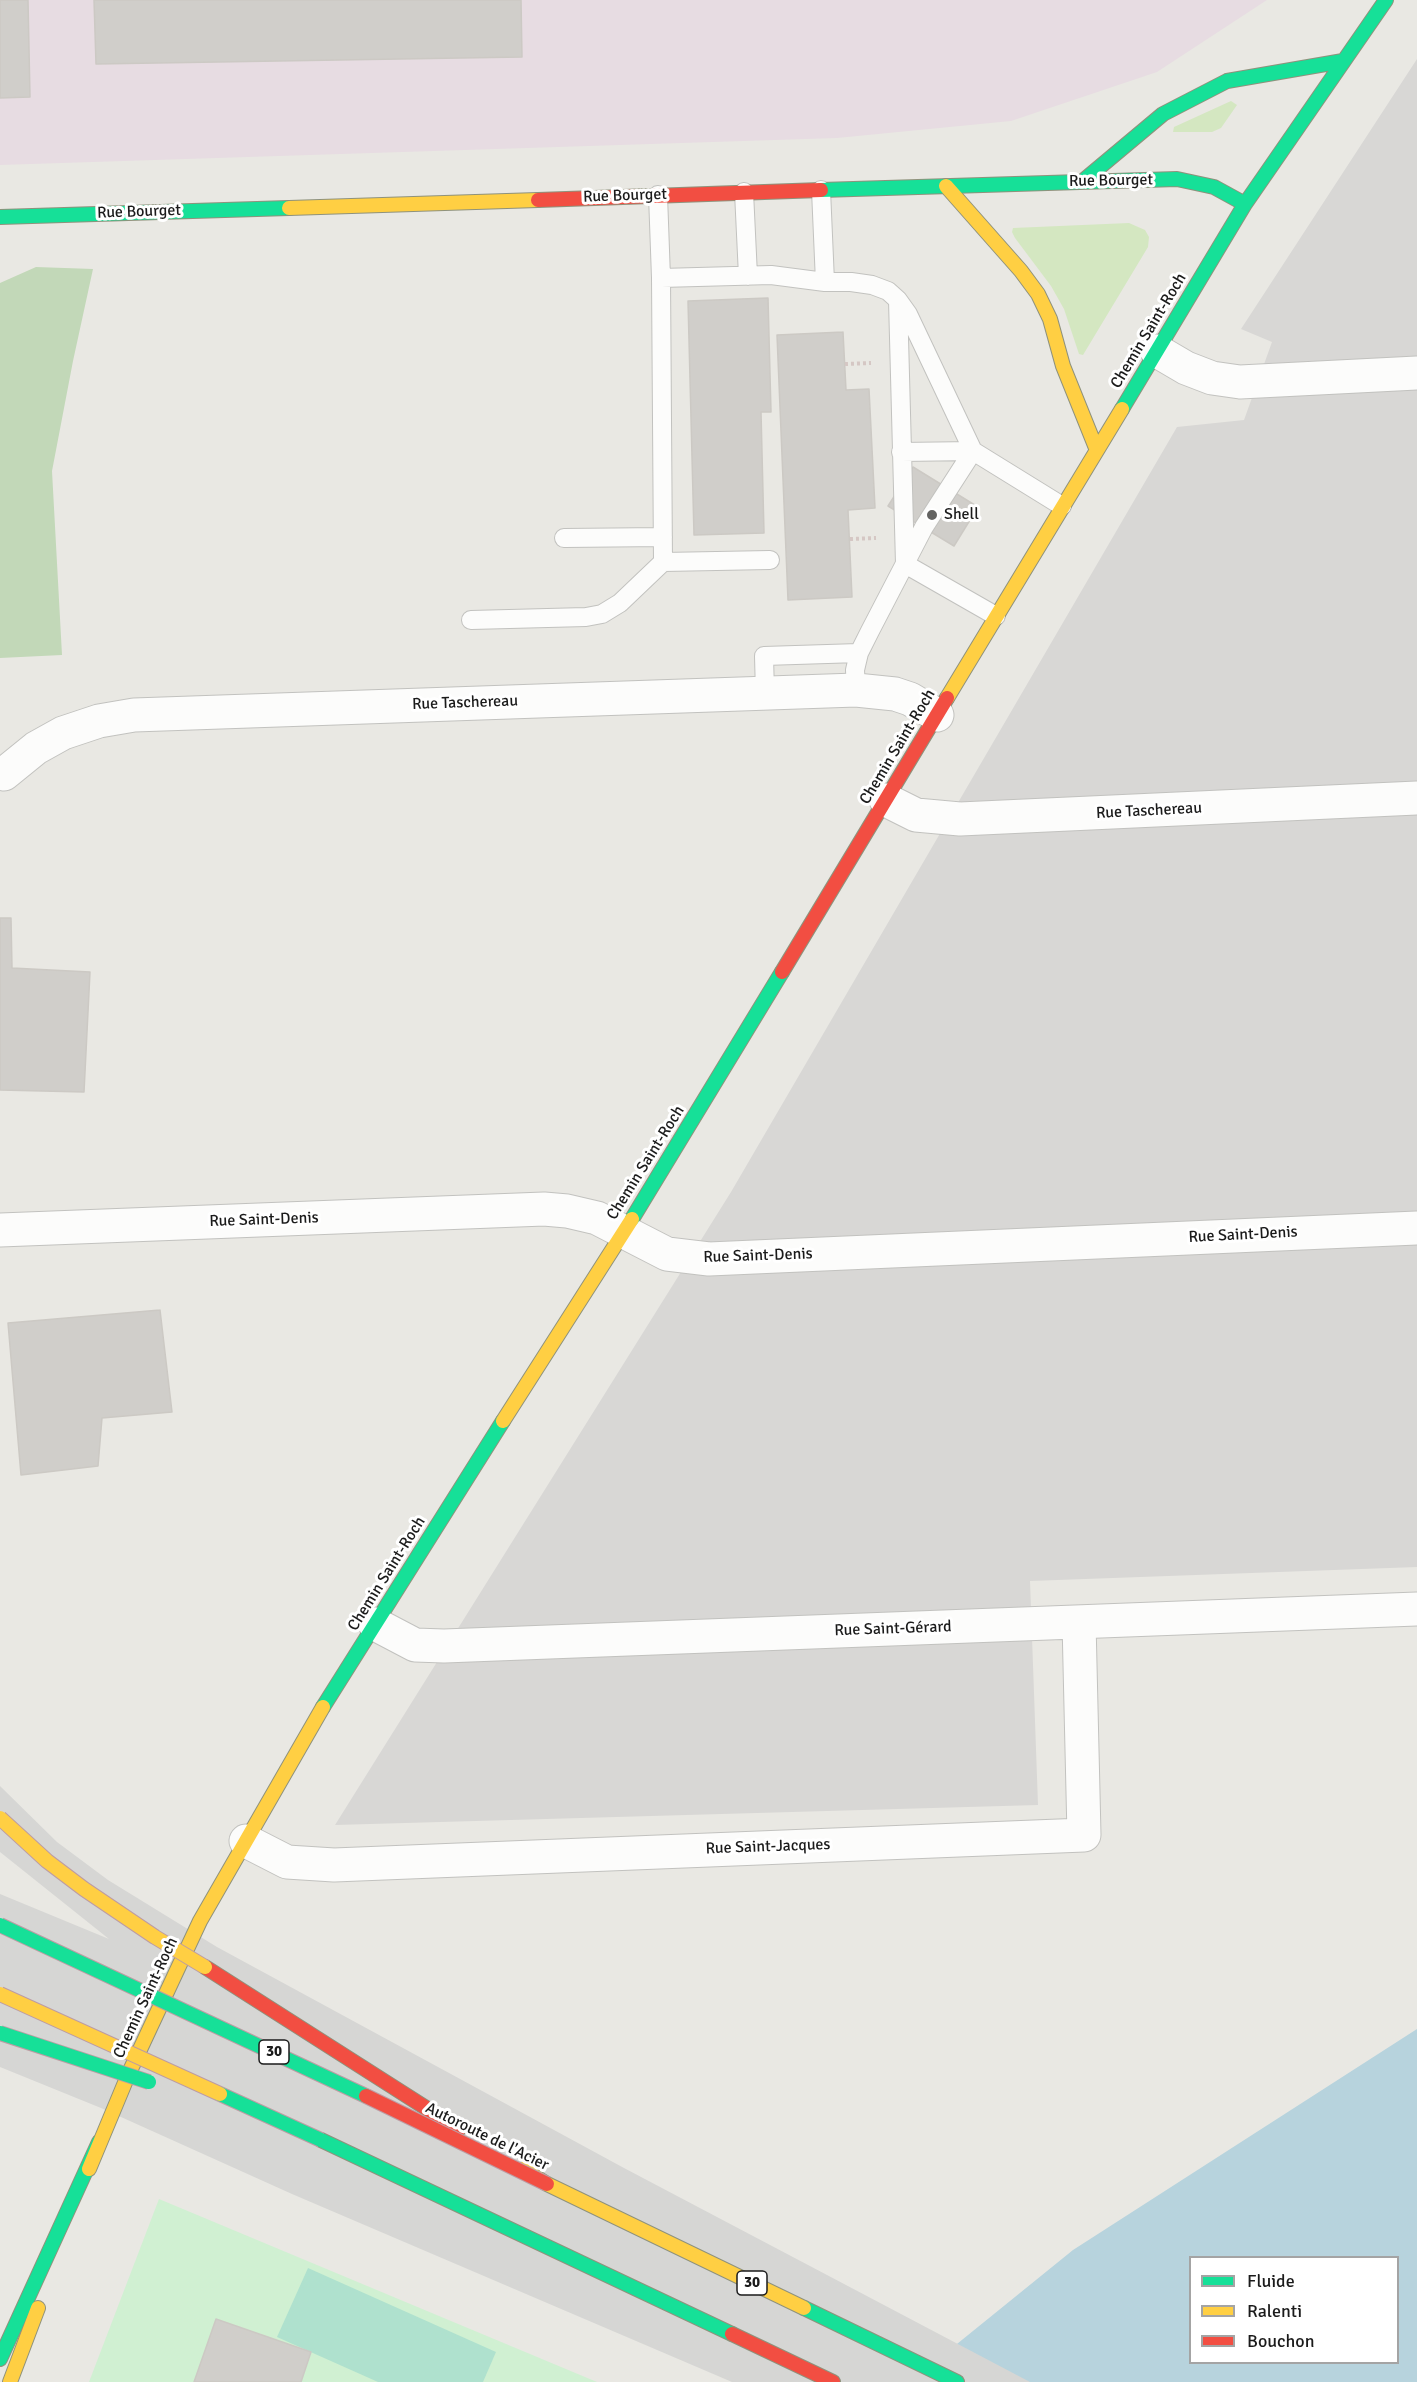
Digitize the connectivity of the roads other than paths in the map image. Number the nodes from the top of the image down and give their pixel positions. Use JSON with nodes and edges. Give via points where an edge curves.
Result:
{"nodes":[{"id":1,"x":1386,"y":0,"type":"edge"},
{"id":2,"x":1343,"y":61,"type":"junction"},
{"id":3,"x":1083,"y":181,"type":"junction"},
{"id":4,"x":946,"y":186,"type":"junction"},
{"id":5,"x":821,"y":190,"type":"junction"},
{"id":6,"x":744,"y":192,"type":"junction"},
{"id":7,"x":658,"y":195,"type":"junction"},
{"id":8,"x":1245,"y":204,"type":"junction"},
{"id":9,"x":0,"y":217,"type":"edge"},
{"id":10,"x":748,"y":276,"type":"junction"},
{"id":11,"x":661,"y":278,"type":"junction"},
{"id":12,"x":825,"y":282,"type":"junction"},
{"id":13,"x":898,"y":300,"type":"junction"},
{"id":14,"x":1156,"y":351,"type":"junction"},
{"id":15,"x":1417,"y":373,"type":"edge"},
{"id":16,"x":1096,"y":448,"type":"junction"},
{"id":17,"x":973,"y":451,"type":"junction"},
{"id":18,"x":901,"y":452,"type":"junction"},
{"id":19,"x":1062,"y":506,"type":"junction"},
{"id":20,"x":663,"y":537,"type":"junction"},
{"id":21,"x":564,"y":538,"type":"dead end"},
{"id":22,"x":770,"y":560,"type":"dead end"},
{"id":23,"x":663,"y":562,"type":"junction"},
{"id":24,"x":905,"y":564,"type":"junction"},
{"id":25,"x":996,"y":616,"type":"junction"},
{"id":26,"x":471,"y":620,"type":"dead end"},
{"id":27,"x":859,"y":653,"type":"junction"},
{"id":28,"x":856,"y":690,"type":"junction"},
{"id":29,"x":765,"y":693,"type":"junction"},
{"id":30,"x":937,"y":715,"type":"junction"},
{"id":31,"x":4,"y":774,"type":"dead end"},
{"id":32,"x":1417,"y":798,"type":"edge"},
{"id":33,"x":886,"y":800,"type":"junction"},
{"id":34,"x":1417,"y":1228,"type":"edge"},
{"id":35,"x":0,"y":1230,"type":"edge"},
{"id":36,"x":623,"y":1232,"type":"junction"},
{"id":37,"x":1417,"y":1609,"type":"edge"},
{"id":38,"x":1078,"y":1622,"type":"junction"},
{"id":39,"x":375,"y":1624,"type":"junction"},
{"id":40,"x":0,"y":1818,"type":"edge"},
{"id":41,"x":246,"y":1841,"type":"junction"},
{"id":42,"x":0,"y":1925,"type":"edge"},
{"id":43,"x":0,"y":1994,"type":"edge"},
{"id":44,"x":0,"y":2033,"type":"edge"},
{"id":45,"x":166,"y":2088,"type":"dead end"},
{"id":46,"x":199,"y":2099,"type":"dead end"},
{"id":47,"x":321,"y":2140,"type":"junction"},
{"id":48,"x":99,"y":2142,"type":"junction"},
{"id":49,"x":547,"y":2184,"type":"junction"},
{"id":50,"x":0,"y":2360,"type":"edge"},
{"id":51,"x":10,"y":2382,"type":"edge"},
{"id":52,"x":833,"y":2382,"type":"edge"},
{"id":53,"x":957,"y":2382,"type":"edge"}],
"edges":[{"from":1,"to":2,"type":"main road","name":"Chemin Saint-Roch"},
{"from":2,"to":3,"type":"main road","via":[[1227,81],[1163,114]]},
{"from":2,"to":8,"type":"main road","name":"Chemin Saint-Roch"},
{"from":3,"to":4,"type":"main road","name":"Rue Bourget"},
{"from":3,"to":8,"type":"main road","name":"Rue Bourget","via":[[1189,180],[1214,187]]},
{"from":4,"to":5,"type":"main road","name":"Rue Bourget"},
{"from":4,"to":16,"type":"main road","via":[[1038,294]]},
{"from":5,"to":6,"type":"main road","name":"Rue Bourget"},
{"from":5,"to":12,"type":"lane"},
{"from":6,"to":7,"type":"main road","name":"Rue Bourget"},
{"from":6,"to":10,"type":"lane"},
{"from":7,"to":9,"type":"main road","name":"Rue Bourget"},
{"from":7,"to":11,"type":"lane"},
{"from":8,"to":14,"type":"main road","name":"Chemin Saint-Roch"},
{"from":10,"to":11,"type":"lane"},
{"from":10,"to":12,"type":"lane"},
{"from":11,"to":20,"type":"lane"},
{"from":12,"to":13,"type":"lane","via":[[872,285]]},
{"from":13,"to":17,"type":"lane"},
{"from":13,"to":18,"type":"lane"},
{"from":14,"to":15,"type":"street","via":[[1212,378],[1239,382]]},
{"from":14,"to":16,"type":"main road","name":"Chemin Saint-Roch"},
{"from":16,"to":19,"type":"main road","name":"Chemin Saint-Roch"},
{"from":17,"to":18,"type":"lane"},
{"from":17,"to":19,"type":"lane"},
{"from":17,"to":24,"type":"lane"},
{"from":18,"to":24,"type":"lane"},
{"from":19,"to":25,"type":"main road","name":"Chemin Saint-Roch"},
{"from":20,"to":21,"type":"lane"},
{"from":20,"to":23,"type":"lane"},
{"from":22,"to":23,"type":"lane"},
{"from":23,"to":26,"type":"lane","via":[[620,603],[602,614]]},
{"from":24,"to":25,"type":"lane"},
{"from":24,"to":27,"type":"lane"},
{"from":25,"to":30,"type":"main road","name":"Chemin Saint-Roch"},
{"from":27,"to":28,"type":"lane"},
{"from":27,"to":29,"type":"lane","via":[[764,656]]},
{"from":28,"to":29,"type":"street","name":"Rue Taschereau"},
{"from":28,"to":30,"type":"street","name":"Rue Taschereau","via":[[902,697]]},
{"from":29,"to":31,"type":"street","name":"Rue Taschereau","via":[[134,715],[99,721],[63,734],[36,748]]},
{"from":30,"to":33,"type":"main road","name":"Chemin Saint-Roch"},
{"from":32,"to":33,"type":"street","name":"Rue Taschereau","via":[[960,819],[916,815]]},
{"from":33,"to":36,"type":"main road","name":"Chemin Saint-Roch"},
{"from":34,"to":36,"type":"street","name":"Rue Saint-Denis","via":[[709,1259],[667,1254]]},
{"from":35,"to":36,"type":"street","name":"Rue Saint-Denis","via":[[544,1209],[597,1218]]},
{"from":36,"to":39,"type":"main road","name":"Chemin Saint-Roch"},
{"from":37,"to":38,"type":"street","name":"Rue Saint-Gérard"},
{"from":38,"to":39,"type":"street","name":"Rue Saint-Gérard","via":[[444,1646],[415,1646]]},
{"from":38,"to":41,"type":"street","name":"Rue Saint-Jacques","via":[[1084,1835],[334,1865],[287,1862]]},
{"from":39,"to":41,"type":"main road","name":"Chemin Saint-Roch"},
{"from":40,"to":49,"type":"main road","bridge":true,"via":[[48,1861],[119,1913]]},
{"from":41,"to":48,"type":"main road","name":"Chemin Saint-Roch","via":[[200,1921]]},
{"from":42,"to":49,"type":"main road","name":"Autoroute de l'Acier","number":"30","bridge":true},
{"from":43,"to":47,"type":"main road","bridge":true},
{"from":44,"to":45,"type":"main road","bridge":true},
{"from":46,"to":47,"type":"main road","bridge":true},
{"from":47,"to":52,"type":"main road"},
{"from":48,"to":50,"type":"main road"},
{"from":48,"to":51,"type":"main road","name":"Chemin Saint-Roch"},
{"from":49,"to":53,"type":"main road","name":"Autoroute de l'Acier","number":"30"}]}
